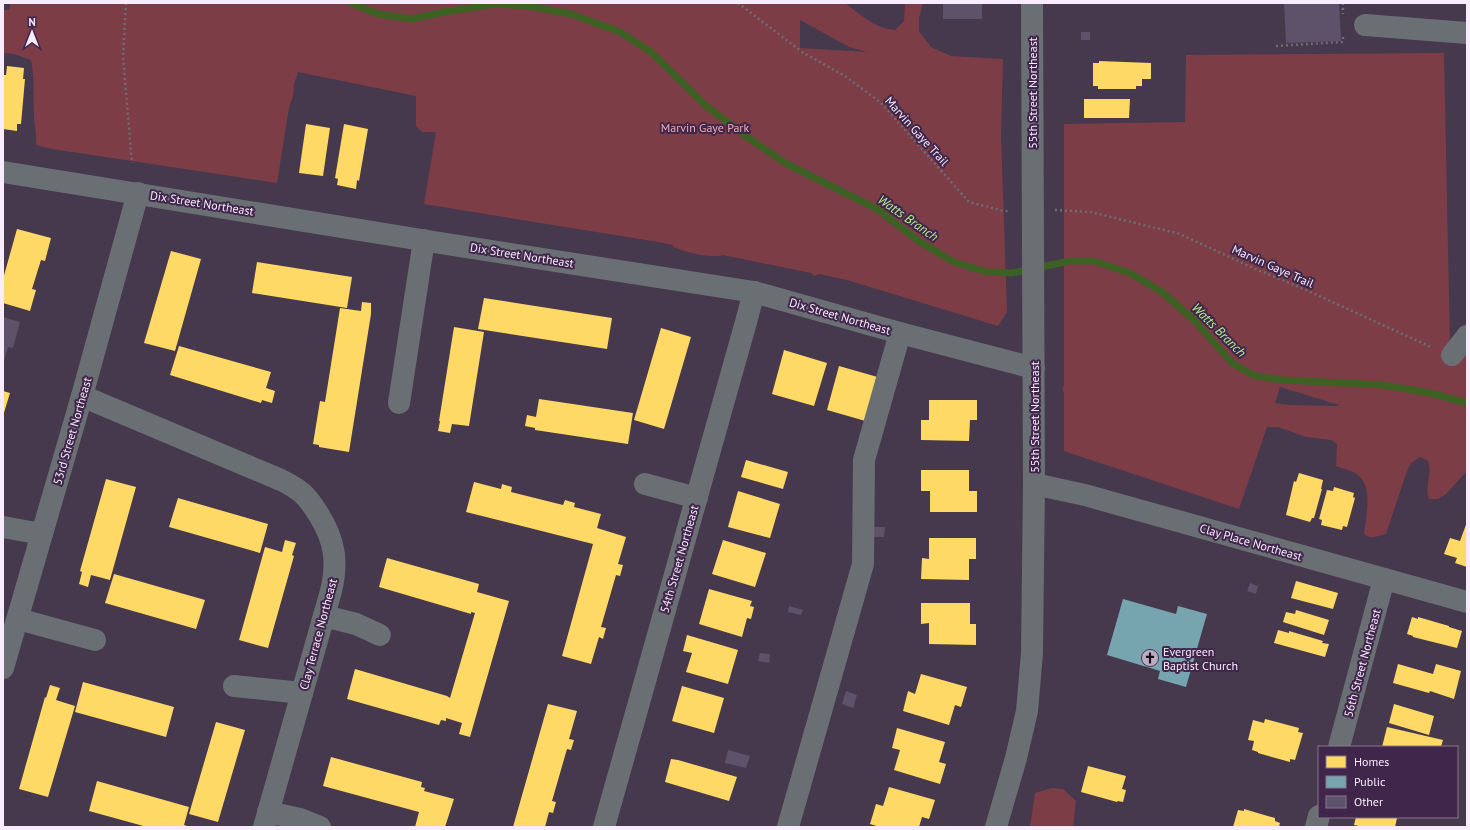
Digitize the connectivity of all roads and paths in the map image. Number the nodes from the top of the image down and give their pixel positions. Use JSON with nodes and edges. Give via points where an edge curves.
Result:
{"nodes":[{"id":1,"x":126,"y":3,"type":"edge"},
{"id":2,"x":738,"y":3,"type":"edge"},
{"id":3,"x":1032,"y":3,"type":"edge"},
{"id":4,"x":1343,"y":3,"type":"edge"},
{"id":5,"x":1343,"y":18,"type":"dead end"},
{"id":6,"x":1365,"y":25,"type":"dead end"},
{"id":7,"x":1467,"y":33,"type":"edge"},
{"id":8,"x":1343,"y":34,"type":"dead end"},
{"id":9,"x":1276,"y":46,"type":"dead end"},
{"id":10,"x":132,"y":163,"type":"dead end"},
{"id":11,"x":3,"y":172,"type":"edge"},
{"id":12,"x":138,"y":193,"type":"junction"},
{"id":13,"x":1064,"y":209,"type":"dead end"},
{"id":14,"x":1004,"y":211,"type":"dead end"},
{"id":15,"x":424,"y":240,"type":"junction"},
{"id":16,"x":754,"y":292,"type":"junction"},
{"id":17,"x":900,"y":333,"type":"junction"},
{"id":18,"x":1467,"y":336,"type":"edge"},
{"id":19,"x":1452,"y":355,"type":"joint"},
{"id":20,"x":1034,"y":368,"type":"junction"},
{"id":21,"x":82,"y":396,"type":"junction"},
{"id":22,"x":399,"y":403,"type":"dead end"},
{"id":23,"x":645,"y":484,"type":"dead end"},
{"id":24,"x":1034,"y":484,"type":"junction"},
{"id":25,"x":697,"y":498,"type":"junction"},
{"id":26,"x":3,"y":527,"type":"edge"},
{"id":27,"x":42,"y":534,"type":"junction"},
{"id":28,"x":1384,"y":579,"type":"junction"},
{"id":29,"x":1467,"y":602,"type":"edge"},
{"id":30,"x":324,"y":616,"type":"junction"},
{"id":31,"x":18,"y":619,"type":"junction"},
{"id":32,"x":380,"y":635,"type":"dead end"},
{"id":33,"x":95,"y":640,"type":"dead end"},
{"id":34,"x":3,"y":668,"type":"edge"},
{"id":35,"x":234,"y":686,"type":"dead end"},
{"id":36,"x":302,"y":693,"type":"junction"},
{"id":37,"x":1339,"y":746,"type":"edge"},
{"id":38,"x":266,"y":820,"type":"edge"},
{"id":39,"x":320,"y":827,"type":"edge"},
{"id":40,"x":604,"y":827,"type":"edge"},
{"id":41,"x":788,"y":827,"type":"edge"},
{"id":42,"x":996,"y":827,"type":"edge"}],
"edges":[{"from":1,"to":10,"type":"path","via":[[123,57]]},
{"from":2,"to":14,"type":"path","name":"Marvin Gaye Trail","via":[[802,52],[845,76],[881,103],[970,202]]},
{"from":3,"to":20,"type":"street","name":"55th Street Northeast"},
{"from":4,"to":5,"type":"path"},
{"from":6,"to":7,"type":"street"},
{"from":8,"to":9,"type":"path","via":[[1343,42]]},
{"from":11,"to":12,"type":"street","name":"Dix Street Northeast"},
{"from":12,"to":15,"type":"street","name":"Dix Street Northeast"},
{"from":12,"to":21,"type":"street","name":"53rd Street Northeast"},
{"from":13,"to":19,"type":"path","name":"Marvin Gaye Trail","via":[[1091,212],[1180,234],[1420,343]]},
{"from":15,"to":16,"type":"street","name":"Dix Street Northeast"},
{"from":15,"to":22,"type":"street"},
{"from":16,"to":17,"type":"street","name":"Dix Street Northeast"},
{"from":16,"to":25,"type":"street","name":"54th Street Northeast"},
{"from":17,"to":20,"type":"street","name":"Dix Street Northeast"},
{"from":17,"to":41,"type":"street","via":[[864,460],[863,564]]},
{"from":18,"to":19,"type":"street"},
{"from":20,"to":24,"type":"street","name":"55th Street Northeast"},
{"from":21,"to":27,"type":"street","name":"53rd Street Northeast"},
{"from":21,"to":30,"type":"street","name":"Clay Terrace Northeast","via":[[281,480],[303,494],[328,530],[333,548],[334,576]]},
{"from":23,"to":25,"type":"street"},
{"from":24,"to":28,"type":"street","name":"Clay Place Northeast","via":[[1092,497]]},
{"from":24,"to":42,"type":"street","name":"55th Street Northeast","via":[[1029,696],[1022,732]]},
{"from":25,"to":40,"type":"street","name":"54th Street Northeast"},
{"from":26,"to":27,"type":"street"},
{"from":27,"to":31,"type":"street","name":"53rd Street Northeast"},
{"from":28,"to":29,"type":"street","name":"Clay Place Northeast"},
{"from":28,"to":37,"type":"street","name":"56th Street Northeast"},
{"from":30,"to":32,"type":"street","via":[[356,624]]},
{"from":30,"to":36,"type":"street","name":"Clay Terrace Northeast"},
{"from":31,"to":33,"type":"street"},
{"from":31,"to":34,"type":"street","name":"53rd Street Northeast"},
{"from":35,"to":36,"type":"street"},
{"from":36,"to":38,"type":"street","name":"Clay Terrace Northeast"},
{"from":38,"to":39,"type":"street","via":[[300,819]]}]}
